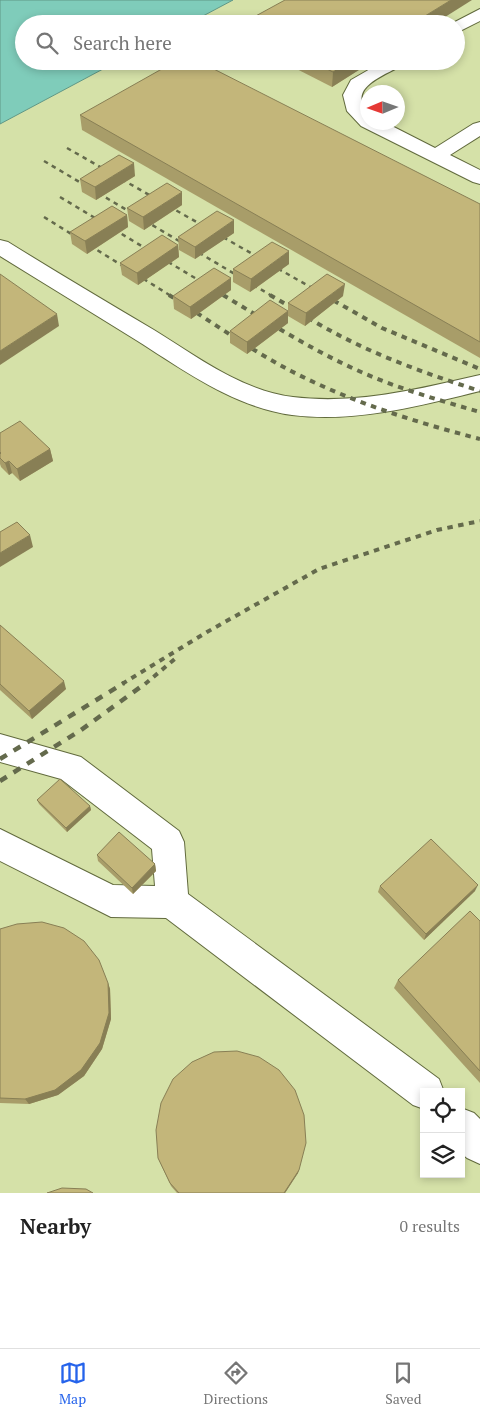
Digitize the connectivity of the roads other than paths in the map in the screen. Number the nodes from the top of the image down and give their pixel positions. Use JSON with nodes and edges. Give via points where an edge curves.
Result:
{"nodes":[{"id":1,"x":480,"y":14,"type":"edge"},
{"id":2,"x":465,"y":23,"type":"edge"},
{"id":3,"x":382,"y":70,"type":"edge"},
{"id":4,"x":360,"y":115,"type":"edge"},
{"id":5,"x":480,"y":128,"type":"edge"},
{"id":6,"x":384,"y":130,"type":"edge"},
{"id":7,"x":436,"y":156,"type":"junction"},
{"id":8,"x":480,"y":178,"type":"edge"},
{"id":9,"x":0,"y":247,"type":"edge"},
{"id":10,"x":480,"y":383,"type":"edge"},
{"id":11,"x":0,"y":748,"type":"edge"},
{"id":12,"x":0,"y":844,"type":"edge"},
{"id":13,"x":172,"y":902,"type":"junction"},
{"id":14,"x":421,"y":1088,"type":"edge"},
{"id":15,"x":465,"y":1130,"type":"edge"},
{"id":16,"x":480,"y":1145,"type":"edge"}],
"edges":[{"from":1,"to":2,"type":"lane"},
{"from":3,"to":4,"type":"lane","via":[[358,84],[352,95]]},
{"from":5,"to":7,"type":"lane"},
{"from":6,"to":7,"type":"lane"},
{"from":7,"to":8,"type":"lane"},
{"from":9,"to":10,"type":"lane","via":[[249,396],[291,406],[336,408],[424,396]]},
{"from":11,"to":13,"type":"lane","via":[[70,767],[168,842]]},
{"from":12,"to":13,"type":"lane","via":[[111,901]]},
{"from":13,"to":14,"type":"lane"},
{"from":15,"to":16,"type":"lane"}]}
